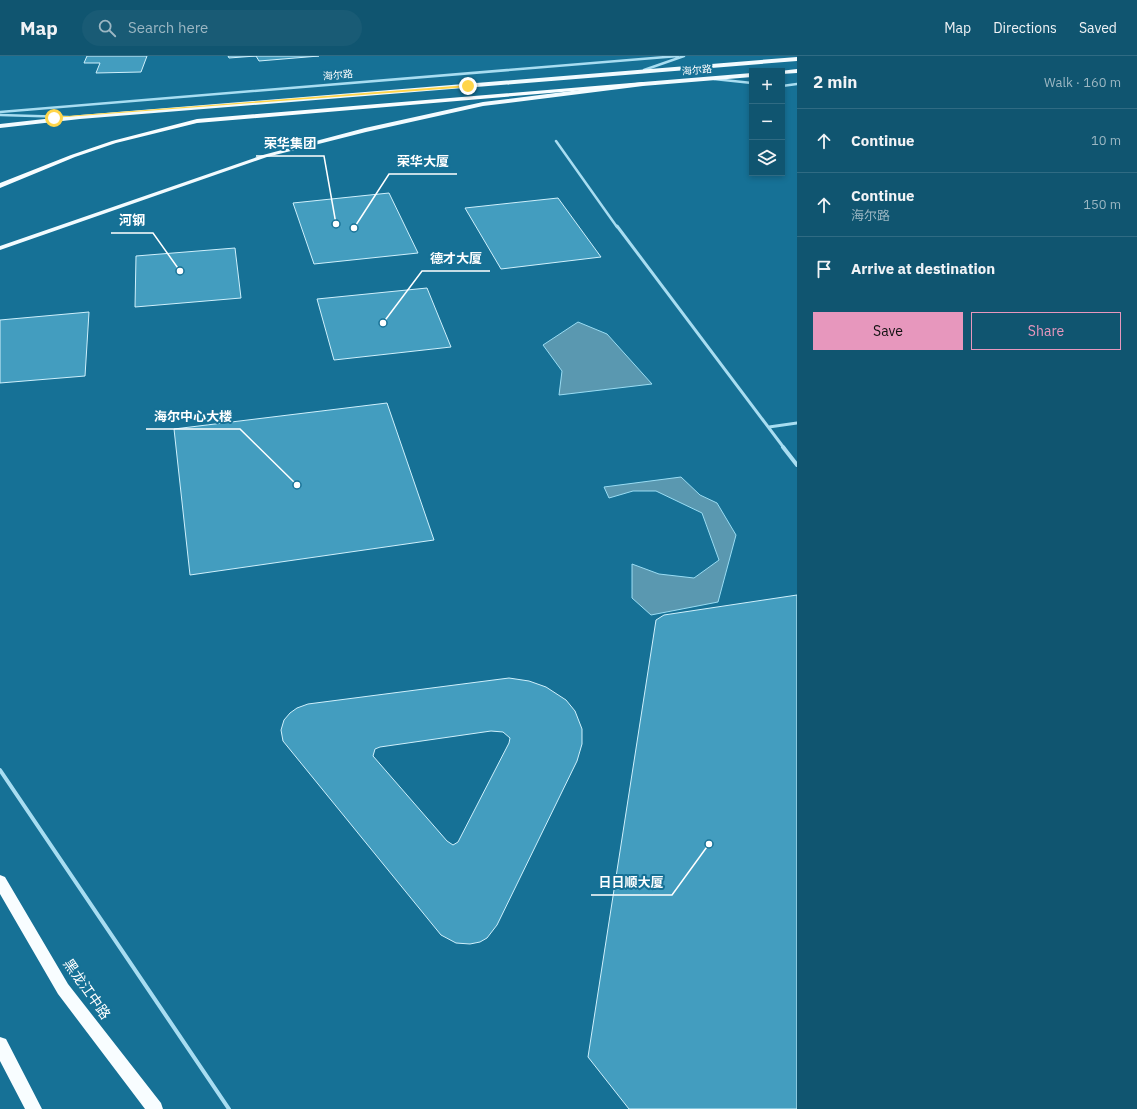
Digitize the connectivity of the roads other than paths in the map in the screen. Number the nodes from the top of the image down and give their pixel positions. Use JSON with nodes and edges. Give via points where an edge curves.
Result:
{"nodes":[{"id":1,"x":678,"y":56,"type":"edge"},
{"id":2,"x":684,"y":56,"type":"edge"},
{"id":3,"x":797,"y":59,"type":"edge"},
{"id":4,"x":797,"y":71,"type":"edge"},
{"id":5,"x":638,"y":72,"type":"junction"},
{"id":6,"x":785,"y":72,"type":"edge"},
{"id":7,"x":749,"y":75,"type":"edge"},
{"id":8,"x":705,"y":79,"type":"junction"},
{"id":9,"x":749,"y":83,"type":"edge"},
{"id":10,"x":643,"y":84,"type":"junction"},
{"id":11,"x":797,"y":84,"type":"edge"},
{"id":12,"x":785,"y":86,"type":"edge"},
{"id":13,"x":0,"y":112,"type":"edge"},
{"id":14,"x":0,"y":115,"type":"edge"},
{"id":15,"x":80,"y":117,"type":"junction"},
{"id":16,"x":0,"y":120,"type":"edge"},
{"id":17,"x":0,"y":126,"type":"edge"},
{"id":18,"x":556,"y":141,"type":"dead end"},
{"id":19,"x":0,"y":186,"type":"edge"},
{"id":20,"x":0,"y":248,"type":"edge"},
{"id":21,"x":797,"y":423,"type":"edge"},
{"id":22,"x":769,"y":427,"type":"junction"},
{"id":23,"x":797,"y":465,"type":"edge"},
{"id":24,"x":0,"y":770,"type":"edge"},
{"id":25,"x":0,"y":882,"type":"edge"},
{"id":26,"x":0,"y":1045,"type":"edge"},
{"id":27,"x":34,"y":1109,"type":"edge"},
{"id":28,"x":155,"y":1109,"type":"edge"},
{"id":29,"x":229,"y":1109,"type":"edge"}],
"edges":[{"from":1,"to":13,"type":"street","name":"海尔路"},
{"from":2,"to":5,"type":"street","name":"海尔路"},
{"from":3,"to":5,"type":"main road","name":"海尔路"},
{"from":4,"to":6,"type":"main road"},
{"from":5,"to":15,"type":"main road","name":"海尔路"},
{"from":7,"to":8,"type":"main road","name":"海尔路"},
{"from":8,"to":9,"type":"street"},
{"from":8,"to":10,"type":"main road","name":"海尔路"},
{"from":10,"to":19,"type":"highway","via":[[197,121],[114,142]]},
{"from":10,"to":20,"type":"main road","name":"海尔路","via":[[483,104],[365,130],[265,156]]},
{"from":11,"to":12,"type":"street"},
{"from":14,"to":15,"type":"street"},
{"from":15,"to":16,"type":"main road"},
{"from":15,"to":17,"type":"main road"},
{"from":18,"to":22,"type":"street","via":[[636,252]]},
{"from":21,"to":22,"type":"street"},
{"from":22,"to":23,"type":"street"},
{"from":24,"to":29,"type":"lane"},
{"from":25,"to":28,"type":"highway","name":"黑龙江中路","via":[[63,989]]},
{"from":26,"to":27,"type":"highway"}]}
